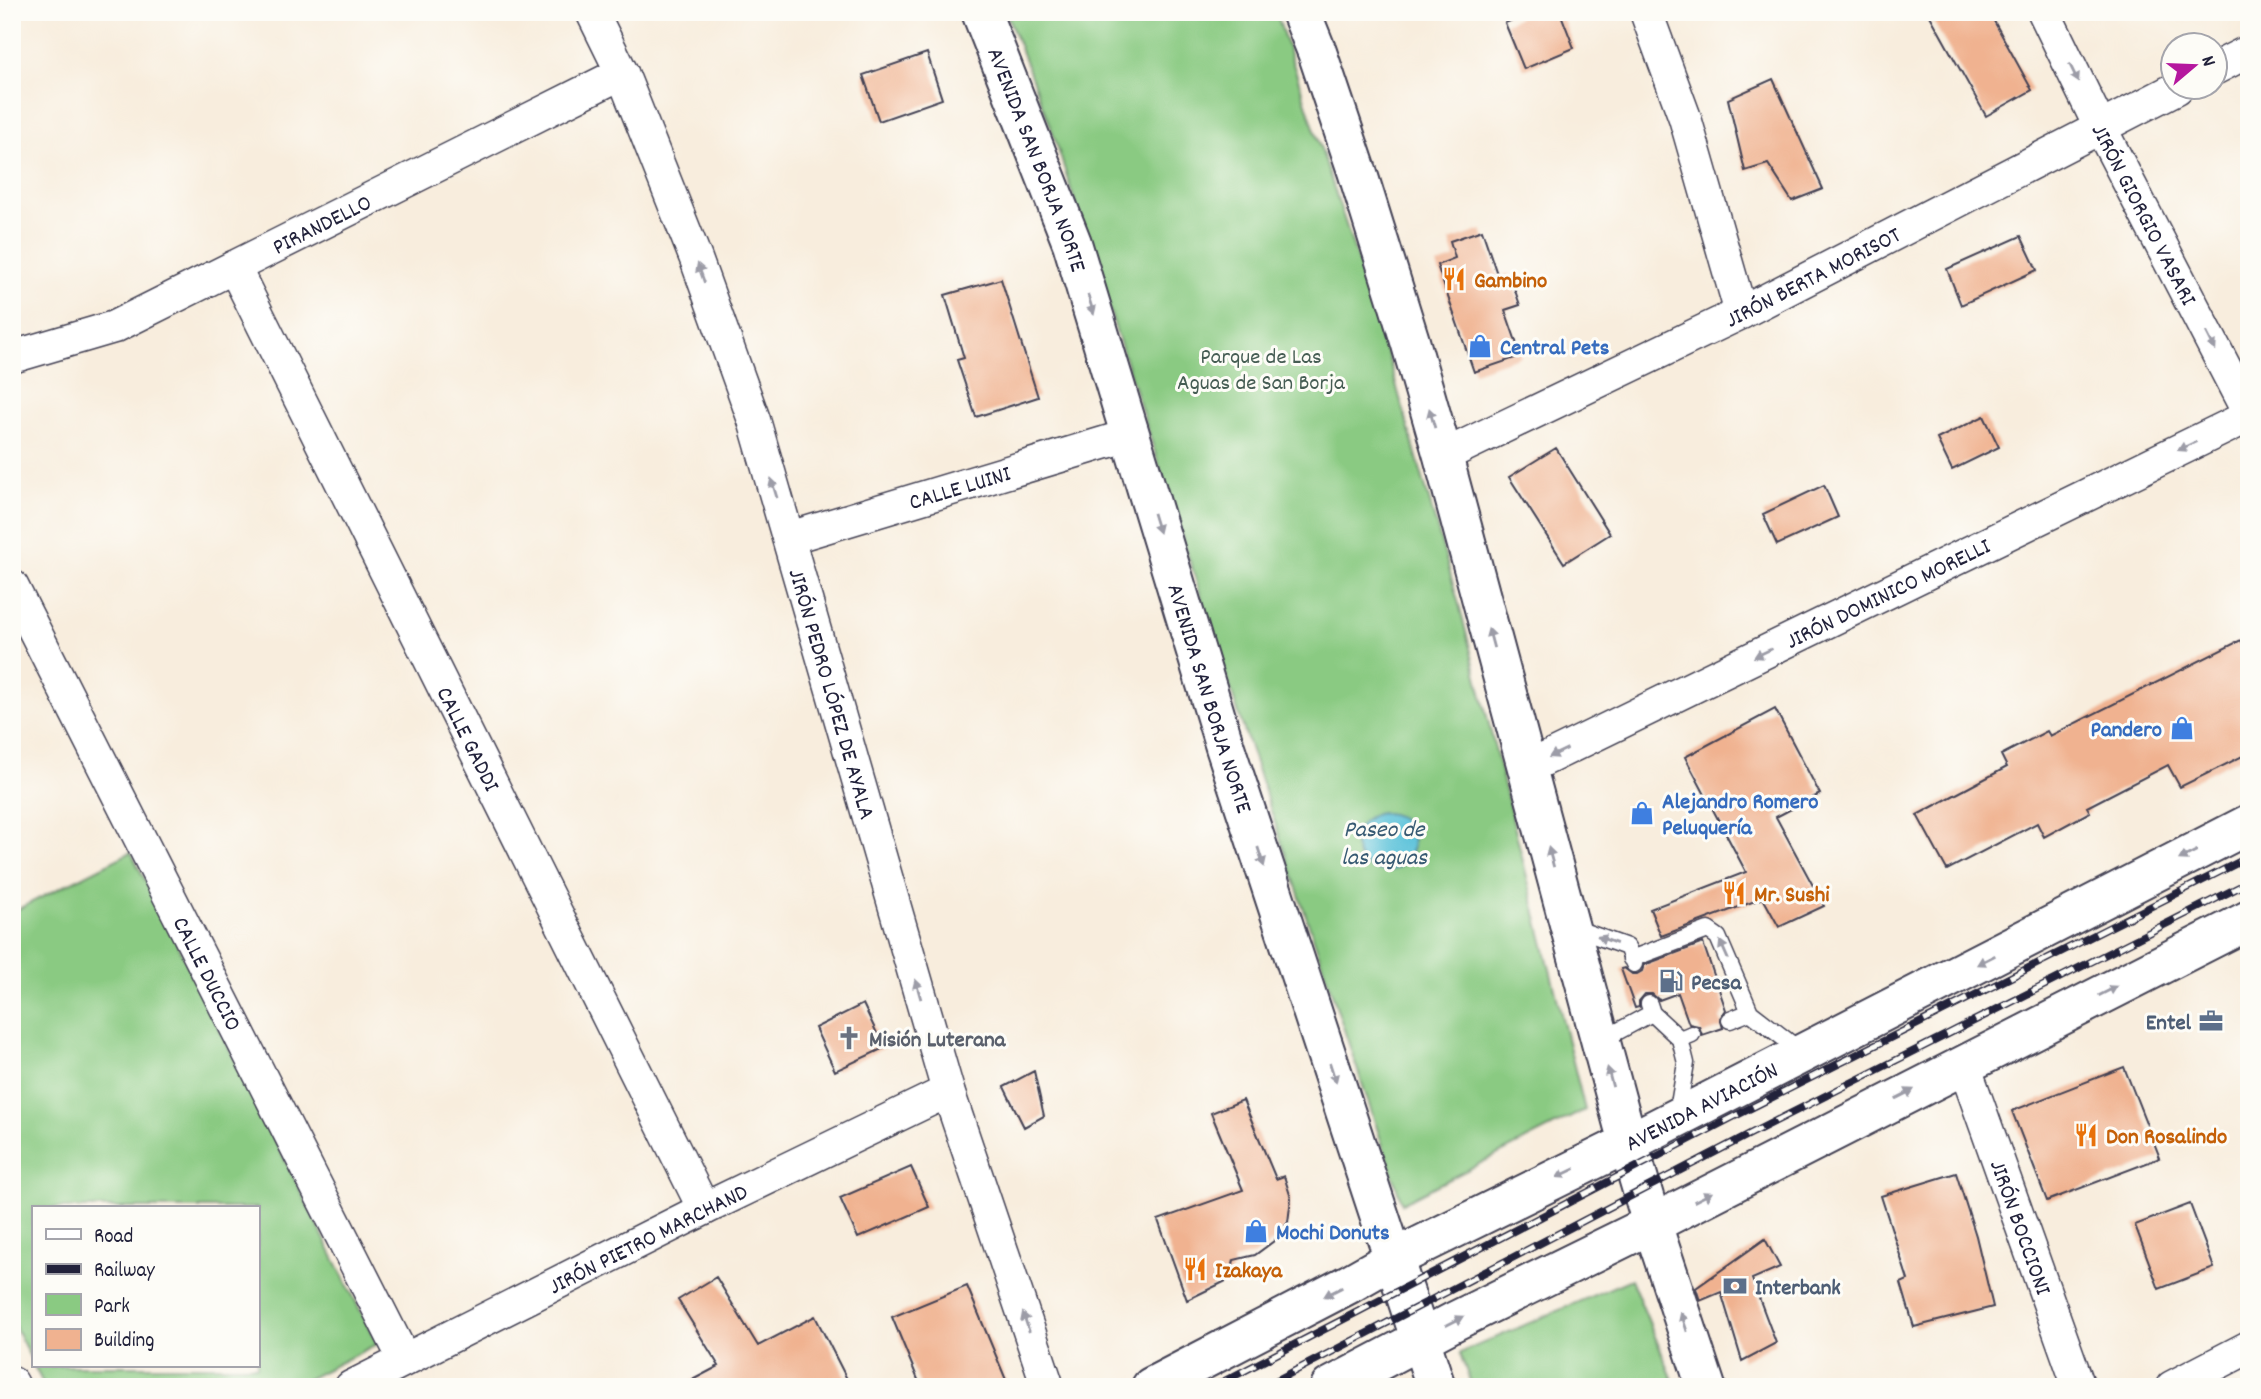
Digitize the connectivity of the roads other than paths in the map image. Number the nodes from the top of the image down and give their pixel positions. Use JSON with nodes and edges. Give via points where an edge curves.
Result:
{"nodes":[{"id":1,"x":592,"y":12,"type":"edge"},
{"id":2,"x":981,"y":12,"type":"edge"},
{"id":3,"x":1301,"y":12,"type":"edge"},
{"id":4,"x":1646,"y":12,"type":"edge"},
{"id":5,"x":2044,"y":12,"type":"edge"},
{"id":6,"x":2249,"y":51,"type":"edge"},
{"id":7,"x":2230,"y":61,"type":"edge"},
{"id":8,"x":622,"y":73,"type":"junction"},
{"id":9,"x":2160,"y":97,"type":"edge"},
{"id":10,"x":2100,"y":127,"type":"junction"},
{"id":11,"x":234,"y":267,"type":"junction"},
{"id":12,"x":1741,"y":313,"type":"junction"},
{"id":13,"x":12,"y":357,"type":"edge"},
{"id":14,"x":2249,"y":415,"type":"edge"},
{"id":15,"x":1130,"y":435,"type":"junction"},
{"id":16,"x":1443,"y":456,"type":"junction"},
{"id":17,"x":789,"y":538,"type":"junction"},
{"id":18,"x":12,"y":586,"type":"edge"},
{"id":19,"x":1527,"y":768,"type":"junction"},
{"id":20,"x":2249,"y":824,"type":"edge"},
{"id":21,"x":2249,"y":920,"type":"edge"},
{"id":22,"x":1570,"y":927,"type":"junction"},
{"id":23,"x":1750,"y":1013,"type":"junction"},
{"id":24,"x":1730,"y":1020,"type":"dead end"},
{"id":25,"x":1600,"y":1041,"type":"junction"},
{"id":26,"x":1803,"y":1053,"type":"junction"},
{"id":27,"x":1964,"y":1065,"type":"junction"},
{"id":28,"x":948,"y":1091,"type":"junction"},
{"id":29,"x":1677,"y":1118,"type":"junction"},
{"id":30,"x":1628,"y":1143,"type":"junction"},
{"id":31,"x":704,"y":1209,"type":"junction"},
{"id":32,"x":1652,"y":1224,"type":"junction"},
{"id":33,"x":1393,"y":1259,"type":"junction"},
{"id":34,"x":1420,"y":1339,"type":"junction"},
{"id":35,"x":2249,"y":1347,"type":"edge"},
{"id":36,"x":404,"y":1359,"type":"junction"},
{"id":37,"x":351,"y":1387,"type":"edge"},
{"id":38,"x":1048,"y":1387,"type":"edge"},
{"id":39,"x":1151,"y":1387,"type":"edge"},
{"id":40,"x":1330,"y":1387,"type":"edge"},
{"id":41,"x":1436,"y":1387,"type":"edge"},
{"id":42,"x":1706,"y":1387,"type":"edge"},
{"id":43,"x":2079,"y":1387,"type":"edge"},
{"id":44,"x":2172,"y":1387,"type":"edge"}],
"edges":[{"from":1,"to":8,"type":"street","name":"JIRÓN PEDRO LÓPEZ DE AYALA"},
{"from":2,"to":15,"type":"main road","name":"AVENIDA SAN BORJA NORTE","one_way":true,"via":[[1072,243]]},
{"from":16,"to":3,"type":"main road","one_way":true,"via":[[1357,171]]},
{"from":4,"to":12,"type":"street","via":[[1685,118]]},
{"from":5,"to":10,"type":"street","name":"JIRÓN GIORGIO VASARI","one_way":true},
{"from":6,"to":7,"type":"street"},
{"from":8,"to":11,"type":"street","name":"PIRANDELLO"},
{"from":17,"to":8,"type":"street","name":"JIRÓN PEDRO LÓPEZ DE AYALA","one_way":true,"via":[[750,408]]},
{"from":9,"to":10,"type":"street","name":"JIRÓN BERTA MORISOT"},
{"from":10,"to":12,"type":"street","name":"JIRÓN BERTA MORISOT"},
{"from":10,"to":14,"type":"street","name":"JIRÓN GIORGIO VASARI","one_way":true},
{"from":11,"to":13,"type":"street","name":"PIRANDELLO","via":[[114,327]]},
{"from":11,"to":31,"type":"street","name":"CALLE GADDI"},
{"from":12,"to":16,"type":"street","name":"JIRÓN BERTA MORISOT"},
{"from":14,"to":19,"type":"street","name":"JIRÓN DOMINICO MORELLI","one_way":true},
{"from":15,"to":17,"type":"street","name":"CALLE LUINI"},
{"from":15,"to":33,"type":"main road","name":"AVENIDA SAN BORJA NORTE","one_way":true,"via":[[1225,747]]},
{"from":19,"to":16,"type":"main road","one_way":true},
{"from":28,"to":17,"type":"street","name":"JIRÓN PEDRO LÓPEZ DE AYALA","one_way":true},
{"from":18,"to":36,"type":"street","name":"CALLE DUCCIO"},
{"from":22,"to":19,"type":"main road","one_way":true},
{"from":20,"to":26,"type":"main road","name":"AVENIDA AVIACIÓN","one_way":true},
{"from":27,"to":21,"type":"main road","one_way":true},
{"from":23,"to":22,"type":"lane","one_way":true,"via":[[1718,937],[1708,930],[1633,962],[1627,947]]},
{"from":22,"to":25,"type":"main road"},
{"from":23,"to":24,"type":"lane"},
{"from":23,"to":26,"type":"lane"},
{"from":25,"to":29,"type":"lane","via":[[1650,1008],[1686,1036]]},
{"from":30,"to":25,"type":"main road","one_way":true},
{"from":26,"to":29,"type":"main road","name":"AVENIDA AVIACIÓN"},
{"from":32,"to":27,"type":"main road","one_way":true},
{"from":27,"to":43,"type":"street","name":"JIRÓN BOCCIONI"},
{"from":28,"to":31,"type":"street","name":"JIRÓN PIETRO MARCHAND"},
{"from":38,"to":28,"type":"street","name":"JIRÓN PEDRO LÓPEZ DE AYALA","one_way":true},
{"from":29,"to":30,"type":"main road","name":"AVENIDA AVIACIÓN"},
{"from":30,"to":32,"type":"main road"},
{"from":30,"to":33,"type":"main road","name":"AVENIDA AVIACIÓN","one_way":true},
{"from":31,"to":36,"type":"street","name":"JIRÓN PIETRO MARCHAND"},
{"from":34,"to":32,"type":"main road","one_way":true},
{"from":42,"to":32,"type":"main road","one_way":true},
{"from":33,"to":34,"type":"main road","name":"AVENIDA SAN BORJA NORTE"},
{"from":33,"to":39,"type":"main road","name":"AVENIDA AVIACIÓN","one_way":true},
{"from":34,"to":40,"type":"main road"},
{"from":34,"to":41,"type":"main road","name":"AVENIDA SAN BORJA NORTE"},
{"from":35,"to":44,"type":"street"},
{"from":36,"to":37,"type":"street","name":"JIRÓN PIETRO MARCHAND"}]}
